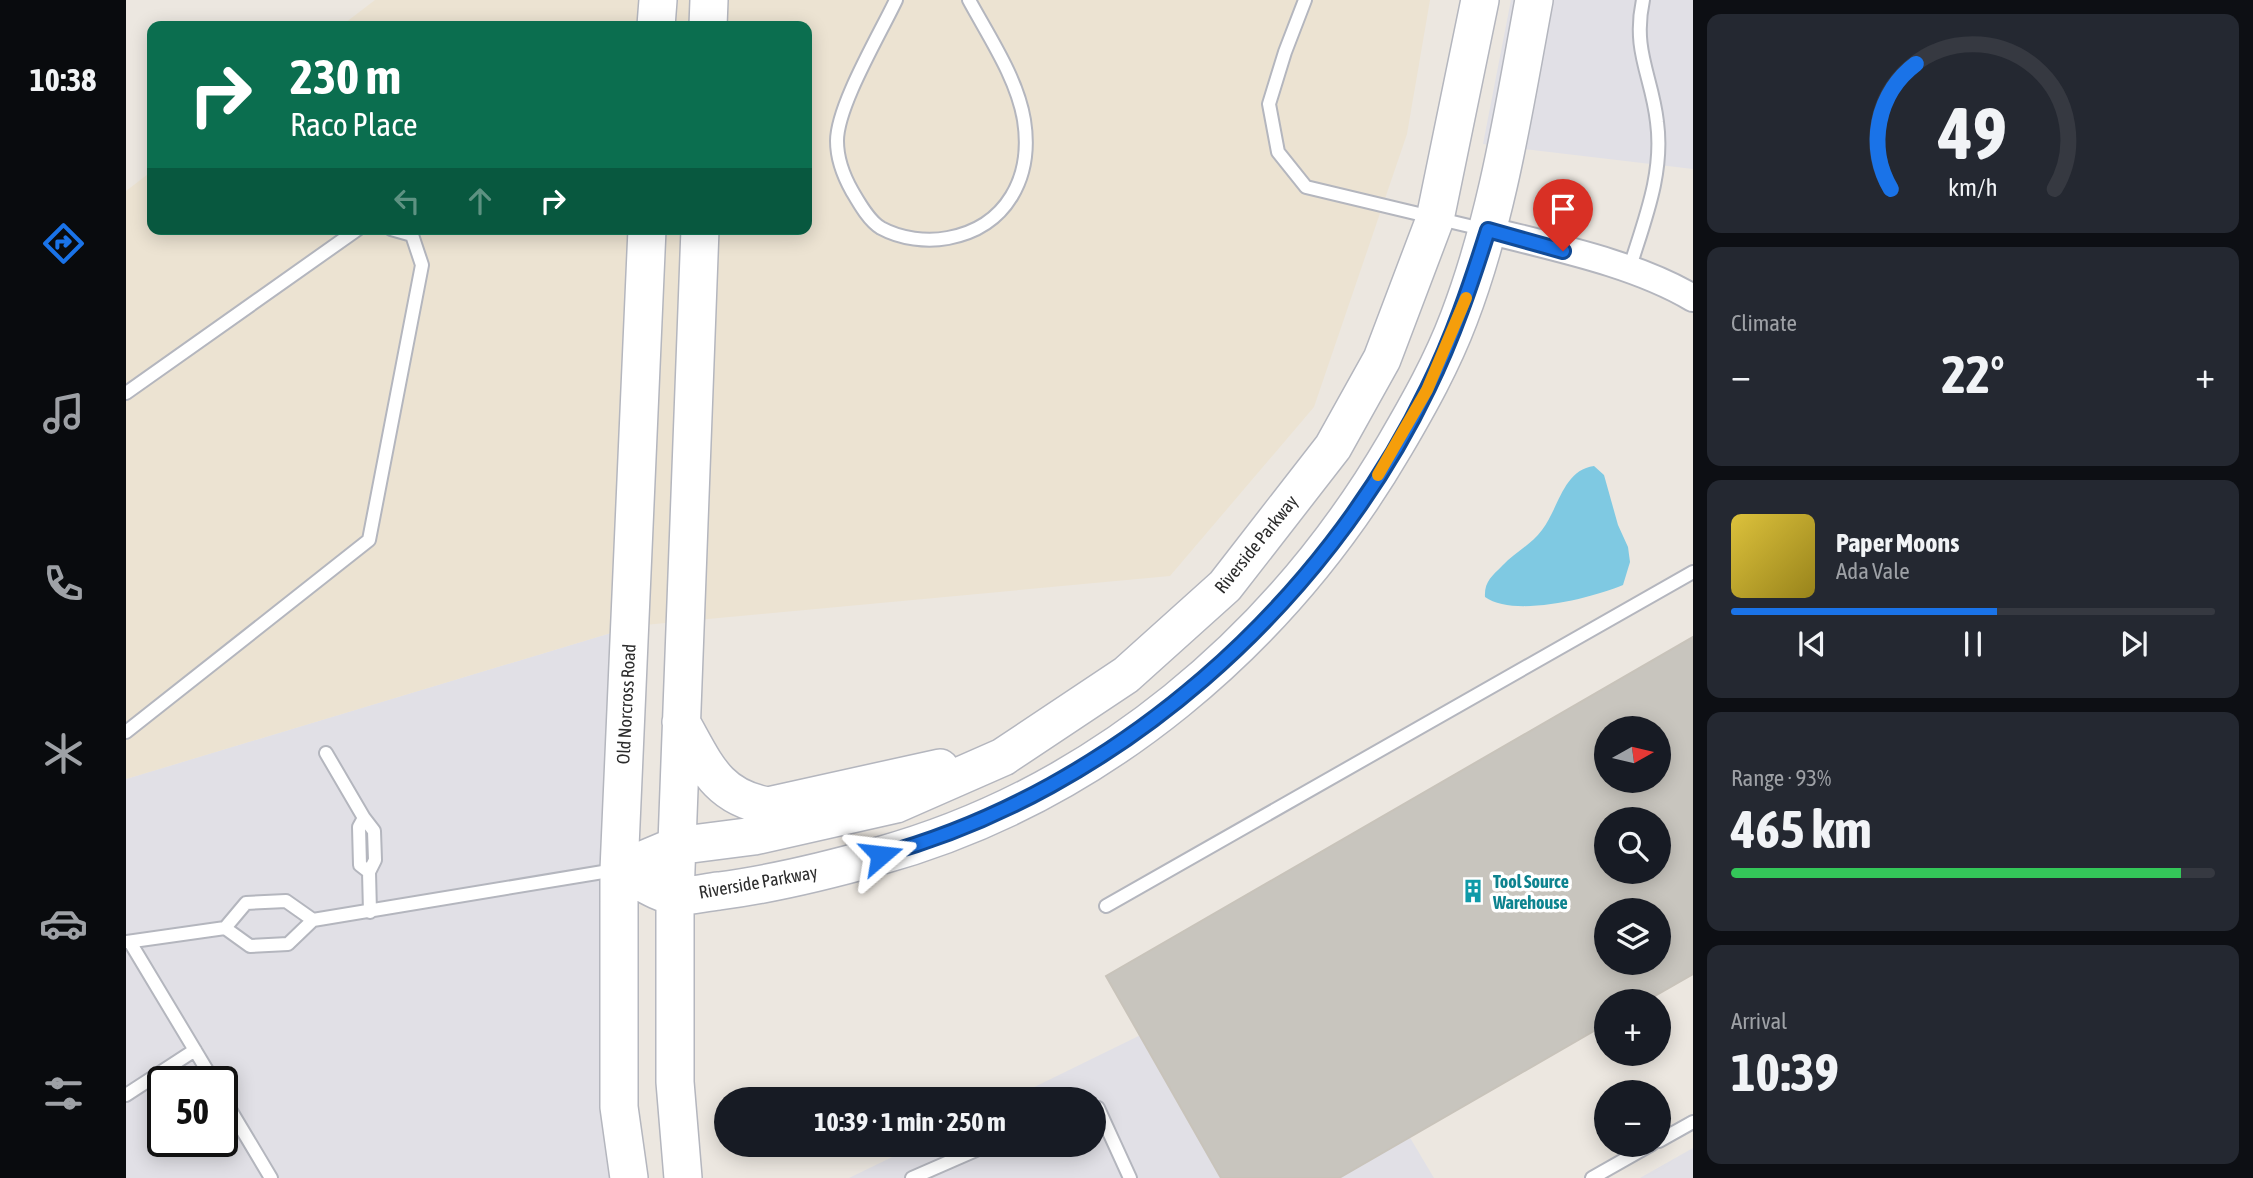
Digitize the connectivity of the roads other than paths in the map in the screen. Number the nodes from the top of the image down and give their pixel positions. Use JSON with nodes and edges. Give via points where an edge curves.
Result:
{"nodes":[{"id":1,"x":658,"y":0,"type":"edge"},
{"id":2,"x":709,"y":0,"type":"edge"},
{"id":3,"x":896,"y":0,"type":"edge"},
{"id":4,"x":969,"y":0,"type":"edge"},
{"id":5,"x":1305,"y":0,"type":"edge"},
{"id":6,"x":1480,"y":0,"type":"edge"},
{"id":7,"x":1534,"y":0,"type":"edge"},
{"id":8,"x":1643,"y":0,"type":"edge"},
{"id":9,"x":656,"y":21,"type":"edge"},
{"id":10,"x":708,"y":21,"type":"edge"},
{"id":11,"x":1435,"y":219,"type":"junction"},
{"id":12,"x":1488,"y":230,"type":"junction"},
{"id":13,"x":350,"y":235,"type":"edge"},
{"id":14,"x":412,"y":235,"type":"edge"},
{"id":15,"x":647,"y":235,"type":"edge"},
{"id":16,"x":700,"y":235,"type":"edge"},
{"id":17,"x":1629,"y":270,"type":"junction"},
{"id":18,"x":1693,"y":298,"type":"edge"},
{"id":19,"x":126,"y":393,"type":"edge"},
{"id":20,"x":1693,"y":572,"type":"edge"},
{"id":21,"x":681,"y":722,"type":"junction"},
{"id":22,"x":126,"y":732,"type":"edge"},
{"id":23,"x":326,"y":753,"type":"dead end"},
{"id":24,"x":1003,"y":757,"type":"junction"},
{"id":25,"x":676,"y":846,"type":"junction"},
{"id":26,"x":619,"y":870,"type":"junction"},
{"id":27,"x":675,"y":897,"type":"junction"},
{"id":28,"x":1106,"y":906,"type":"dead end"},
{"id":29,"x":370,"y":912,"type":"junction"},
{"id":30,"x":313,"y":920,"type":"junction"},
{"id":31,"x":225,"y":928,"type":"junction"},
{"id":32,"x":128,"y":942,"type":"edge"},
{"id":33,"x":195,"y":1050,"type":"junction"},
{"id":34,"x":204,"y":1066,"type":"edge"},
{"id":35,"x":126,"y":1095,"type":"edge"},
{"id":36,"x":1693,"y":1122,"type":"edge"},
{"id":37,"x":238,"y":1123,"type":"edge"},
{"id":38,"x":1106,"y":1126,"type":"edge"},
{"id":39,"x":1671,"y":1134,"type":"edge"},
{"id":40,"x":960,"y":1157,"type":"edge"},
{"id":41,"x":1629,"y":1157,"type":"edge"},
{"id":42,"x":271,"y":1178,"type":"edge"},
{"id":43,"x":629,"y":1178,"type":"edge"},
{"id":44,"x":683,"y":1178,"type":"edge"},
{"id":45,"x":912,"y":1178,"type":"edge"},
{"id":46,"x":1130,"y":1178,"type":"edge"},
{"id":47,"x":1592,"y":1178,"type":"edge"}],
"edges":[{"from":1,"to":9,"type":"main road"},
{"from":2,"to":10,"type":"main road"},
{"from":3,"to":4,"type":"lane","via":[[846,107],[837,140],[840,168],[863,209],[880,228],[906,238],[934,241],[966,235],[990,223],[1014,193],[1026,160],[1024,118],[1010,78]]},
{"from":5,"to":11,"type":"lane","via":[[1269,104],[1278,152],[1306,187]]},
{"from":6,"to":11,"type":"main road","name":"Riverside Parkway"},
{"from":7,"to":12,"type":"main road","name":"Riverside Parkway"},
{"from":8,"to":17,"type":"lane","via":[[1638,22],[1641,59],[1657,121],[1659,170]]},
{"from":11,"to":12,"type":"lane"},
{"from":11,"to":24,"type":"main road","name":"Riverside Parkway","via":[[1382,359],[1333,447],[1225,586],[1126,675]]},
{"from":12,"to":17,"type":"street"},
{"from":12,"to":27,"type":"main road","name":"Riverside Parkway","via":[[1459,320],[1427,390],[1362,502],[1301,580],[1222,665],[1135,731],[1050,786],[945,835],[783,880]]},
{"from":13,"to":19,"type":"lane"},
{"from":14,"to":22,"type":"lane","via":[[422,265],[369,540]]},
{"from":15,"to":26,"type":"main road","name":"Old Norcross Road"},
{"from":16,"to":21,"type":"main road"},
{"from":17,"to":18,"type":"street"},
{"from":20,"to":28,"type":"lane"},
{"from":21,"to":24,"type":"main road","via":[[708,771],[727,792],[748,803],[768,806]]},
{"from":21,"to":25,"type":"main road"},
{"from":23,"to":29,"type":"lane","via":[[374,831]]},
{"from":24,"to":25,"type":"main road","name":"Riverside Parkway","via":[[895,804],[754,836]]},
{"from":25,"to":26,"type":"main road","name":"Riverside Parkway"},
{"from":25,"to":27,"type":"main road"},
{"from":26,"to":27,"type":"main road","name":"Riverside Parkway"},
{"from":26,"to":29,"type":"lane"},
{"from":26,"to":43,"type":"main road","name":"Old Norcross Road","via":[[619,1108]]},
{"from":27,"to":44,"type":"main road","via":[[675,1082]]},
{"from":29,"to":30,"type":"lane"},
{"from":30,"to":31,"type":"lane","via":[[288,944],[250,946]]},
{"from":30,"to":31,"type":"lane","via":[[286,901],[246,903]]},
{"from":31,"to":32,"type":"lane"},
{"from":32,"to":33,"type":"lane"},
{"from":33,"to":34,"type":"lane"},
{"from":33,"to":35,"type":"lane"},
{"from":36,"to":39,"type":"lane"},
{"from":37,"to":42,"type":"lane"},
{"from":38,"to":46,"type":"lane"},
{"from":40,"to":45,"type":"lane"},
{"from":41,"to":47,"type":"lane"}]}
